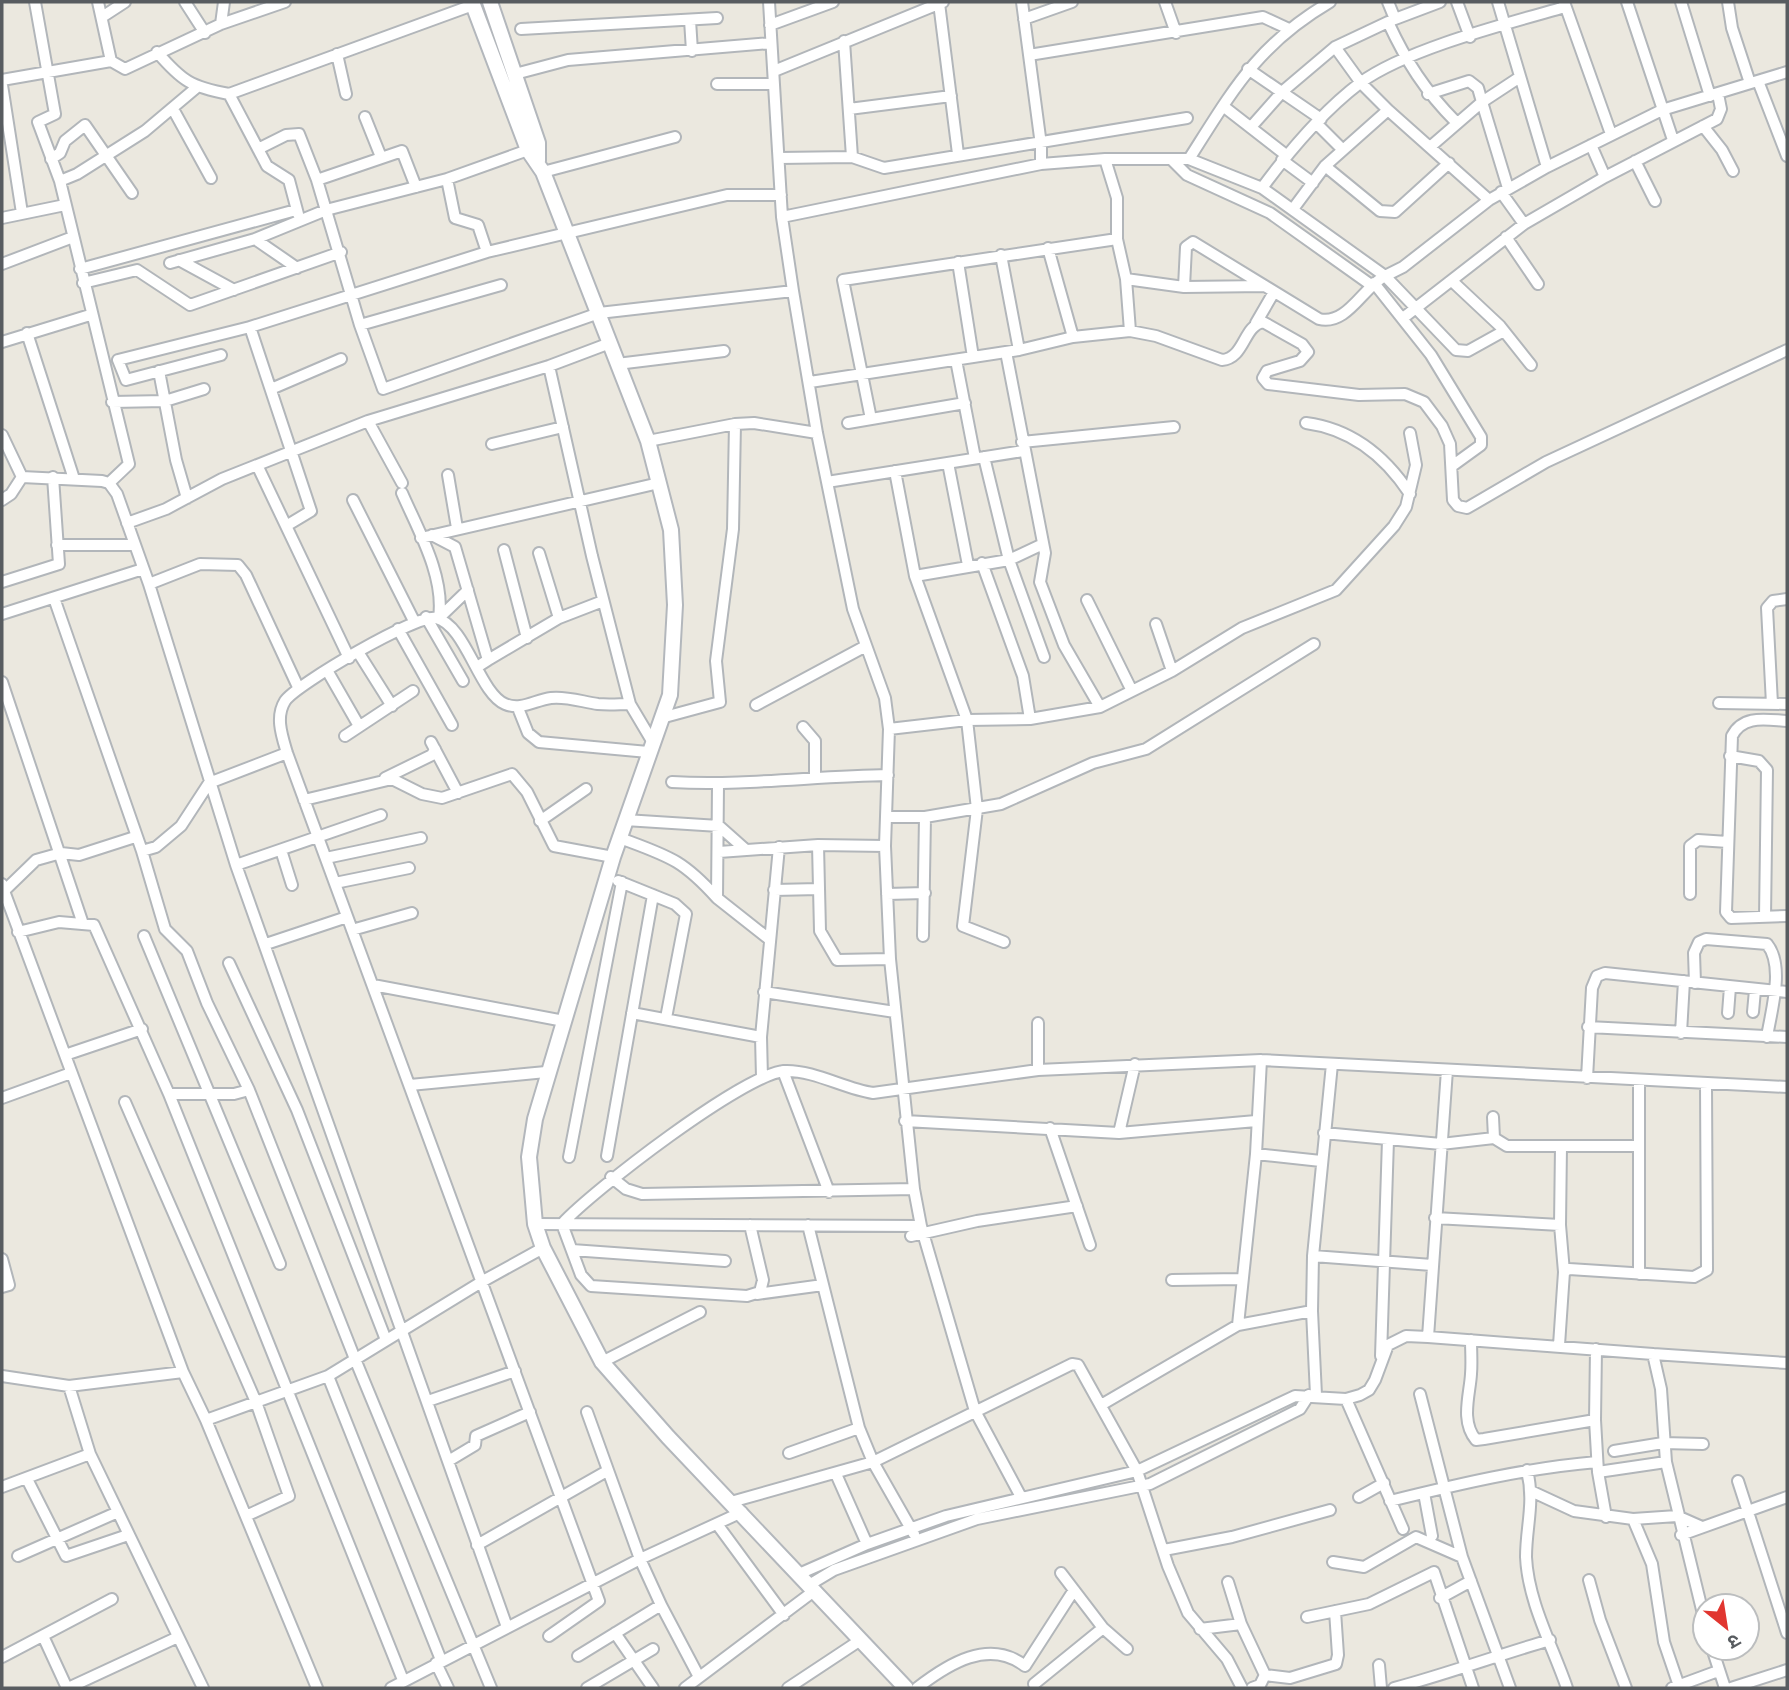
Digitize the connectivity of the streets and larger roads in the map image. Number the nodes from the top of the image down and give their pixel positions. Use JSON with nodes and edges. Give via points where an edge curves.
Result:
{"nodes":[{"id":1,"x":35,"y":2,"type":"edge"},
{"id":2,"x":98,"y":2,"type":"edge"},
{"id":3,"x":125,"y":2,"type":"edge"},
{"id":4,"x":185,"y":2,"type":"edge"},
{"id":5,"x":224,"y":2,"type":"edge"},
{"id":6,"x":285,"y":2,"type":"edge"},
{"id":7,"x":490,"y":2,"type":"edge"},
{"id":8,"x":769,"y":2,"type":"edge"},
{"id":9,"x":833,"y":2,"type":"edge"},
{"id":10,"x":941,"y":2,"type":"edge"},
{"id":11,"x":1022,"y":2,"type":"edge"},
{"id":12,"x":1072,"y":2,"type":"edge"},
{"id":13,"x":1165,"y":2,"type":"edge"},
{"id":14,"x":1330,"y":2,"type":"edge"},
{"id":15,"x":1388,"y":2,"type":"edge"},
{"id":16,"x":1440,"y":2,"type":"edge"},
{"id":17,"x":1457,"y":2,"type":"edge"},
{"id":18,"x":1498,"y":2,"type":"edge"},
{"id":19,"x":1627,"y":2,"type":"edge"},
{"id":20,"x":1681,"y":2,"type":"edge"},
{"id":21,"x":1728,"y":2,"type":"edge"},
{"id":22,"x":472,"y":4,"type":"edge"},
{"id":23,"x":1564,"y":4,"type":"edge"},
{"id":24,"x":102,"y":17,"type":"junction"},
{"id":25,"x":717,"y":18,"type":"dead end"},
{"id":26,"x":1024,"y":19,"type":"junction"},
{"id":27,"x":690,"y":20,"type":"junction"},
{"id":28,"x":1391,"y":20,"type":"junction"},
{"id":29,"x":221,"y":24,"type":"junction"},
{"id":30,"x":1505,"y":24,"type":"junction"},
{"id":31,"x":770,"y":25,"type":"junction"},
{"id":32,"x":521,"y":29,"type":"dead end"},
{"id":33,"x":1289,"y":29,"type":"junction"},
{"id":34,"x":205,"y":33,"type":"junction"},
{"id":35,"x":1176,"y":33,"type":"junction"},
{"id":36,"x":1470,"y":37,"type":"junction"},
{"id":37,"x":844,"y":41,"type":"junction"},
{"id":38,"x":771,"y":43,"type":"junction"},
{"id":39,"x":1335,"y":47,"type":"junction"},
{"id":40,"x":692,"y":51,"type":"junction"},
{"id":41,"x":157,"y":52,"type":"junction"},
{"id":42,"x":337,"y":54,"type":"junction"},
{"id":43,"x":1029,"y":55,"type":"junction"},
{"id":44,"x":1405,"y":60,"type":"junction"},
{"id":45,"x":111,"y":61,"type":"junction"},
{"id":46,"x":1248,"y":69,"type":"junction"},
{"id":47,"x":49,"y":70,"type":"junction"},
{"id":48,"x":774,"y":71,"type":"junction"},
{"id":49,"x":1787,"y":72,"type":"edge"},
{"id":50,"x":515,"y":74,"type":"junction"},
{"id":51,"x":1520,"y":77,"type":"junction"},
{"id":52,"x":1754,"y":82,"type":"junction"},
{"id":53,"x":2,"y":83,"type":"edge"},
{"id":54,"x":1361,"y":83,"type":"junction"},
{"id":55,"x":716,"y":84,"type":"dead end"},
{"id":56,"x":774,"y":84,"type":"junction"},
{"id":57,"x":196,"y":88,"type":"junction"},
{"id":58,"x":1283,"y":91,"type":"junction"},
{"id":59,"x":229,"y":94,"type":"junction"},
{"id":60,"x":346,"y":94,"type":"dead end"},
{"id":61,"x":1428,"y":94,"type":"junction"},
{"id":62,"x":1714,"y":95,"type":"junction"},
{"id":63,"x":951,"y":96,"type":"junction"},
{"id":64,"x":1482,"y":102,"type":"junction"},
{"id":65,"x":1223,"y":106,"type":"junction"},
{"id":66,"x":173,"y":109,"type":"junction"},
{"id":67,"x":849,"y":109,"type":"junction"},
{"id":68,"x":1388,"y":110,"type":"junction"},
{"id":69,"x":1662,"y":110,"type":"junction"},
{"id":70,"x":365,"y":117,"type":"dead end"},
{"id":71,"x":1187,"y":118,"type":"dead end"},
{"id":72,"x":1319,"y":122,"type":"junction"},
{"id":73,"x":1456,"y":122,"type":"junction"},
{"id":74,"x":1703,"y":126,"type":"junction"},
{"id":75,"x":1251,"y":127,"type":"junction"},
{"id":76,"x":6,"y":134,"type":"edge"},
{"id":77,"x":1611,"y":134,"type":"junction"},
{"id":78,"x":675,"y":137,"type":"dead end"},
{"id":79,"x":1673,"y":140,"type":"junction"},
{"id":80,"x":1041,"y":145,"type":"junction"},
{"id":81,"x":1591,"y":145,"type":"junction"},
{"id":82,"x":1430,"y":147,"type":"junction"},
{"id":83,"x":258,"y":149,"type":"junction"},
{"id":84,"x":1342,"y":149,"type":"junction"},
{"id":85,"x":105,"y":154,"type":"junction"},
{"id":86,"x":958,"y":154,"type":"junction"},
{"id":87,"x":1787,"y":156,"type":"edge"},
{"id":88,"x":381,"y":157,"type":"junction"},
{"id":89,"x":852,"y":157,"type":"junction"},
{"id":90,"x":1284,"y":157,"type":"junction"},
{"id":91,"x":779,"y":158,"type":"junction"},
{"id":92,"x":51,"y":159,"type":"junction"},
{"id":93,"x":1105,"y":159,"type":"junction"},
{"id":94,"x":1171,"y":159,"type":"junction"},
{"id":95,"x":1189,"y":159,"type":"junction"},
{"id":96,"x":536,"y":161,"type":"junction"},
{"id":97,"x":1635,"y":161,"type":"junction"},
{"id":98,"x":1449,"y":163,"type":"junction"},
{"id":99,"x":1041,"y":164,"type":"junction"},
{"id":100,"x":1325,"y":166,"type":"junction"},
{"id":101,"x":1547,"y":167,"type":"junction"},
{"id":102,"x":1732,"y":171,"type":"dead end"},
{"id":103,"x":1605,"y":177,"type":"junction"},
{"id":104,"x":211,"y":178,"type":"dead end"},
{"id":105,"x":447,"y":179,"type":"junction"},
{"id":106,"x":317,"y":180,"type":"junction"},
{"id":107,"x":1220,"y":180,"type":"junction"},
{"id":108,"x":60,"y":181,"type":"junction"},
{"id":109,"x":1312,"y":183,"type":"junction"},
{"id":110,"x":416,"y":187,"type":"junction"},
{"id":111,"x":1262,"y":188,"type":"junction"},
{"id":112,"x":1505,"y":190,"type":"junction"},
{"id":113,"x":132,"y":193,"type":"dead end"},
{"id":114,"x":781,"y":195,"type":"junction"},
{"id":115,"x":1489,"y":200,"type":"junction"},
{"id":116,"x":1655,"y":201,"type":"dead end"},
{"id":117,"x":65,"y":205,"type":"junction"},
{"id":118,"x":1293,"y":209,"type":"junction"},
{"id":119,"x":326,"y":210,"type":"junction"},
{"id":120,"x":22,"y":213,"type":"junction"},
{"id":121,"x":298,"y":215,"type":"junction"},
{"id":122,"x":782,"y":217,"type":"junction"},
{"id":123,"x":2,"y":218,"type":"edge"},
{"id":124,"x":1524,"y":224,"type":"junction"},
{"id":125,"x":1301,"y":226,"type":"junction"},
{"id":126,"x":566,"y":232,"type":"junction"},
{"id":127,"x":73,"y":237,"type":"junction"},
{"id":128,"x":1506,"y":237,"type":"junction"},
{"id":129,"x":255,"y":239,"type":"junction"},
{"id":130,"x":1117,"y":239,"type":"junction"},
{"id":131,"x":1325,"y":243,"type":"junction"},
{"id":132,"x":1048,"y":248,"type":"junction"},
{"id":133,"x":341,"y":252,"type":"junction"},
{"id":134,"x":487,"y":252,"type":"junction"},
{"id":135,"x":1001,"y":255,"type":"junction"},
{"id":136,"x":958,"y":262,"type":"junction"},
{"id":137,"x":2,"y":264,"type":"edge"},
{"id":138,"x":297,"y":268,"type":"junction"},
{"id":139,"x":80,"y":270,"type":"junction"},
{"id":140,"x":1385,"y":276,"type":"junction"},
{"id":141,"x":1126,"y":279,"type":"junction"},
{"id":142,"x":1452,"y":281,"type":"junction"},
{"id":143,"x":83,"y":284,"type":"junction"},
{"id":144,"x":1372,"y":284,"type":"junction"},
{"id":145,"x":1538,"y":284,"type":"dead end"},
{"id":146,"x":501,"y":285,"type":"dead end"},
{"id":147,"x":1184,"y":287,"type":"junction"},
{"id":148,"x":1269,"y":289,"type":"junction"},
{"id":149,"x":234,"y":290,"type":"junction"},
{"id":150,"x":793,"y":291,"type":"junction"},
{"id":151,"x":352,"y":294,"type":"junction"},
{"id":152,"x":1418,"y":308,"type":"junction"},
{"id":153,"x":599,"y":313,"type":"junction"},
{"id":154,"x":90,"y":315,"type":"junction"},
{"id":155,"x":1403,"y":318,"type":"junction"},
{"id":156,"x":1256,"y":323,"type":"junction"},
{"id":157,"x":360,"y":325,"type":"junction"},
{"id":158,"x":250,"y":327,"type":"junction"},
{"id":159,"x":1130,"y":331,"type":"junction"},
{"id":160,"x":1504,"y":331,"type":"junction"},
{"id":161,"x":27,"y":333,"type":"junction"},
{"id":162,"x":1073,"y":337,"type":"junction"},
{"id":163,"x":2,"y":342,"type":"edge"},
{"id":164,"x":610,"y":343,"type":"junction"},
{"id":165,"x":1019,"y":350,"type":"junction"},
{"id":166,"x":1787,"y":350,"type":"edge"},
{"id":167,"x":724,"y":351,"type":"dead end"},
{"id":168,"x":1006,"y":352,"type":"junction"},
{"id":169,"x":221,"y":355,"type":"dead end"},
{"id":170,"x":973,"y":357,"type":"junction"},
{"id":171,"x":341,"y":359,"type":"dead end"},
{"id":172,"x":956,"y":360,"type":"junction"},
{"id":173,"x":617,"y":364,"type":"junction"},
{"id":174,"x":1531,"y":365,"type":"dead end"},
{"id":175,"x":549,"y":366,"type":"junction"},
{"id":176,"x":159,"y":371,"type":"junction"},
{"id":177,"x":864,"y":375,"type":"junction"},
{"id":178,"x":810,"y":382,"type":"junction"},
{"id":179,"x":204,"y":389,"type":"dead end"},
{"id":180,"x":271,"y":389,"type":"junction"},
{"id":181,"x":164,"y":401,"type":"junction"},
{"id":182,"x":112,"y":402,"type":"junction"},
{"id":183,"x":965,"y":403,"type":"junction"},
{"id":184,"x":871,"y":419,"type":"junction"},
{"id":185,"x":368,"y":421,"type":"junction"},
{"id":186,"x":1306,"y":422,"type":"dead end"},
{"id":187,"x":735,"y":424,"type":"junction"},
{"id":188,"x":848,"y":424,"type":"dead end"},
{"id":189,"x":563,"y":427,"type":"junction"},
{"id":190,"x":1174,"y":427,"type":"dead end"},
{"id":191,"x":817,"y":433,"type":"junction"},
{"id":192,"x":1410,"y":433,"type":"dead end"},
{"id":193,"x":2,"y":438,"type":"edge"},
{"id":194,"x":648,"y":441,"type":"junction"},
{"id":195,"x":492,"y":444,"type":"dead end"},
{"id":196,"x":1023,"y":447,"type":"junction"},
{"id":197,"x":291,"y":452,"type":"junction"},
{"id":198,"x":980,"y":458,"type":"junction"},
{"id":199,"x":948,"y":463,"type":"junction"},
{"id":200,"x":257,"y":465,"type":"junction"},
{"id":201,"x":1452,"y":466,"type":"junction"},
{"id":202,"x":895,"y":471,"type":"junction"},
{"id":203,"x":448,"y":475,"type":"dead end"},
{"id":204,"x":22,"y":477,"type":"junction"},
{"id":205,"x":53,"y":477,"type":"junction"},
{"id":206,"x":74,"y":479,"type":"junction"},
{"id":207,"x":827,"y":482,"type":"junction"},
{"id":208,"x":109,"y":483,"type":"junction"},
{"id":209,"x":659,"y":483,"type":"junction"},
{"id":210,"x":1410,"y":494,"type":"junction"},
{"id":211,"x":187,"y":498,"type":"junction"},
{"id":212,"x":2,"y":500,"type":"edge"},
{"id":213,"x":353,"y":500,"type":"dead end"},
{"id":214,"x":580,"y":502,"type":"junction"},
{"id":215,"x":127,"y":523,"type":"junction"},
{"id":216,"x":286,"y":526,"type":"junction"},
{"id":217,"x":457,"y":528,"type":"junction"},
{"id":218,"x":427,"y":536,"type":"junction"},
{"id":219,"x":1043,"y":544,"type":"junction"},
{"id":220,"x":135,"y":545,"type":"junction"},
{"id":221,"x":504,"y":550,"type":"dead end"},
{"id":222,"x":59,"y":552,"type":"junction"},
{"id":223,"x":540,"y":553,"type":"dead end"},
{"id":224,"x":1009,"y":560,"type":"junction"},
{"id":225,"x":982,"y":563,"type":"junction"},
{"id":226,"x":968,"y":565,"type":"junction"},
{"id":227,"x":143,"y":569,"type":"junction"},
{"id":228,"x":915,"y":576,"type":"junction"},
{"id":229,"x":2,"y":582,"type":"edge"},
{"id":230,"x":149,"y":584,"type":"junction"},
{"id":231,"x":468,"y":590,"type":"junction"},
{"id":232,"x":54,"y":598,"type":"junction"},
{"id":233,"x":1787,"y":599,"type":"edge"},
{"id":234,"x":1087,"y":600,"type":"dead end"},
{"id":235,"x":603,"y":601,"type":"junction"},
{"id":236,"x":2,"y":614,"type":"edge"},
{"id":237,"x":426,"y":617,"type":"junction"},
{"id":238,"x":439,"y":618,"type":"junction"},
{"id":239,"x":559,"y":618,"type":"junction"},
{"id":240,"x":414,"y":621,"type":"junction"},
{"id":241,"x":1156,"y":624,"type":"dead end"},
{"id":242,"x":398,"y":629,"type":"junction"},
{"id":243,"x":527,"y":638,"type":"junction"},
{"id":244,"x":1314,"y":644,"type":"dead end"},
{"id":245,"x":864,"y":647,"type":"junction"},
{"id":246,"x":354,"y":655,"type":"junction"},
{"id":247,"x":1044,"y":657,"type":"dead end"},
{"id":248,"x":488,"y":660,"type":"junction"},
{"id":249,"x":477,"y":667,"type":"junction"},
{"id":250,"x":1172,"y":671,"type":"junction"},
{"id":251,"x":328,"y":672,"type":"junction"},
{"id":252,"x":463,"y":681,"type":"dead end"},
{"id":253,"x":2,"y":682,"type":"edge"},
{"id":254,"x":298,"y":687,"type":"junction"},
{"id":255,"x":1131,"y":689,"type":"junction"},
{"id":256,"x":413,"y":691,"type":"dead end"},
{"id":257,"x":1719,"y":703,"type":"dead end"},
{"id":258,"x":630,"y":704,"type":"junction"},
{"id":259,"x":1772,"y":704,"type":"junction"},
{"id":260,"x":1787,"y":704,"type":"edge"},
{"id":261,"x":756,"y":705,"type":"dead end"},
{"id":262,"x":391,"y":706,"type":"junction"},
{"id":263,"x":1100,"y":706,"type":"junction"},
{"id":264,"x":518,"y":708,"type":"junction"},
{"id":265,"x":661,"y":718,"type":"junction"},
{"id":266,"x":1030,"y":719,"type":"junction"},
{"id":267,"x":967,"y":720,"type":"junction"},
{"id":268,"x":1787,"y":721,"type":"edge"},
{"id":269,"x":452,"y":725,"type":"dead end"},
{"id":270,"x":359,"y":726,"type":"junction"},
{"id":271,"x":803,"y":727,"type":"dead end"},
{"id":272,"x":889,"y":729,"type":"junction"},
{"id":273,"x":345,"y":736,"type":"dead end"},
{"id":274,"x":650,"y":747,"type":"junction"},
{"id":275,"x":287,"y":753,"type":"junction"},
{"id":276,"x":1730,"y":756,"type":"junction"},
{"id":277,"x":888,"y":775,"type":"junction"},
{"id":278,"x":815,"y":776,"type":"junction"},
{"id":279,"x":379,"y":781,"type":"junction"},
{"id":280,"x":672,"y":782,"type":"dead end"},
{"id":281,"x":209,"y":783,"type":"junction"},
{"id":282,"x":718,"y":785,"type":"junction"},
{"id":283,"x":586,"y":789,"type":"dead end"},
{"id":284,"x":458,"y":793,"type":"junction"},
{"id":285,"x":304,"y":800,"type":"junction"},
{"id":286,"x":977,"y":809,"type":"junction"},
{"id":287,"x":381,"y":815,"type":"dead end"},
{"id":288,"x":887,"y":817,"type":"junction"},
{"id":289,"x":925,"y":817,"type":"junction"},
{"id":290,"x":625,"y":820,"type":"junction"},
{"id":291,"x":540,"y":821,"type":"junction"},
{"id":292,"x":719,"y":826,"type":"junction"},
{"id":293,"x":135,"y":837,"type":"junction"},
{"id":294,"x":318,"y":837,"type":"junction"},
{"id":295,"x":421,"y":838,"type":"dead end"},
{"id":296,"x":620,"y":838,"type":"junction"},
{"id":297,"x":1728,"y":842,"type":"junction"},
{"id":298,"x":818,"y":845,"type":"junction"},
{"id":299,"x":885,"y":846,"type":"junction"},
{"id":300,"x":779,"y":848,"type":"junction"},
{"id":301,"x":281,"y":850,"type":"junction"},
{"id":302,"x":746,"y":850,"type":"junction"},
{"id":303,"x":142,"y":851,"type":"junction"},
{"id":304,"x":719,"y":852,"type":"junction"},
{"id":305,"x":61,"y":853,"type":"junction"},
{"id":306,"x":326,"y":858,"type":"junction"},
{"id":307,"x":236,"y":865,"type":"junction"},
{"id":308,"x":610,"y":867,"type":"junction"},
{"id":309,"x":409,"y":868,"type":"dead end"},
{"id":310,"x":622,"y":882,"type":"junction"},
{"id":311,"x":335,"y":883,"type":"junction"},
{"id":312,"x":292,"y":885,"type":"dead end"},
{"id":313,"x":3,"y":889,"type":"edge"},
{"id":314,"x":819,"y":889,"type":"junction"},
{"id":315,"x":775,"y":890,"type":"junction"},
{"id":316,"x":925,"y":893,"type":"junction"},
{"id":317,"x":887,"y":894,"type":"junction"},
{"id":318,"x":1690,"y":894,"type":"dead end"},
{"id":319,"x":653,"y":895,"type":"junction"},
{"id":320,"x":717,"y":898,"type":"junction"},
{"id":321,"x":412,"y":913,"type":"dead end"},
{"id":322,"x":1787,"y":916,"type":"edge"},
{"id":323,"x":347,"y":917,"type":"junction"},
{"id":324,"x":1765,"y":917,"type":"junction"},
{"id":325,"x":83,"y":924,"type":"junction"},
{"id":326,"x":352,"y":930,"type":"junction"},
{"id":327,"x":18,"y":932,"type":"junction"},
{"id":328,"x":144,"y":936,"type":"dead end"},
{"id":329,"x":923,"y":936,"type":"dead end"},
{"id":330,"x":769,"y":939,"type":"junction"},
{"id":331,"x":1004,"y":942,"type":"dead end"},
{"id":332,"x":266,"y":944,"type":"junction"},
{"id":333,"x":890,"y":959,"type":"junction"},
{"id":334,"x":229,"y":963,"type":"dead end"},
{"id":335,"x":1690,"y":982,"type":"junction"},
{"id":336,"x":373,"y":985,"type":"junction"},
{"id":337,"x":1730,"y":987,"type":"junction"},
{"id":338,"x":1755,"y":990,"type":"junction"},
{"id":339,"x":764,"y":992,"type":"junction"},
{"id":340,"x":1787,"y":992,"type":"edge"},
{"id":341,"x":1774,"y":993,"type":"junction"},
{"id":342,"x":895,"y":1012,"type":"junction"},
{"id":343,"x":1753,"y":1012,"type":"dead end"},
{"id":344,"x":632,"y":1013,"type":"junction"},
{"id":345,"x":1728,"y":1013,"type":"dead end"},
{"id":346,"x":666,"y":1018,"type":"junction"},
{"id":347,"x":565,"y":1021,"type":"junction"},
{"id":348,"x":1038,"y":1023,"type":"dead end"},
{"id":349,"x":1588,"y":1027,"type":"junction"},
{"id":350,"x":142,"y":1029,"type":"junction"},
{"id":351,"x":1681,"y":1032,"type":"junction"},
{"id":352,"x":761,"y":1037,"type":"junction"},
{"id":353,"x":1767,"y":1037,"type":"junction"},
{"id":354,"x":1787,"y":1037,"type":"edge"},
{"id":355,"x":65,"y":1055,"type":"junction"},
{"id":356,"x":1261,"y":1060,"type":"junction"},
{"id":357,"x":1135,"y":1064,"type":"junction"},
{"id":358,"x":1332,"y":1064,"type":"junction"},
{"id":359,"x":1038,"y":1070,"type":"junction"},
{"id":360,"x":1447,"y":1070,"type":"junction"},
{"id":361,"x":783,"y":1071,"type":"junction"},
{"id":362,"x":546,"y":1072,"type":"junction"},
{"id":363,"x":71,"y":1073,"type":"junction"},
{"id":364,"x":1587,"y":1077,"type":"junction"},
{"id":365,"x":762,"y":1078,"type":"junction"},
{"id":366,"x":1639,"y":1081,"type":"junction"},
{"id":367,"x":410,"y":1085,"type":"junction"},
{"id":368,"x":1706,"y":1085,"type":"junction"},
{"id":369,"x":1787,"y":1087,"type":"edge"},
{"id":370,"x":901,"y":1089,"type":"junction"},
{"id":371,"x":249,"y":1090,"type":"junction"},
{"id":372,"x":210,"y":1093,"type":"junction"},
{"id":373,"x":169,"y":1094,"type":"junction"},
{"id":374,"x":2,"y":1098,"type":"edge"},
{"id":375,"x":125,"y":1102,"type":"dead end"},
{"id":376,"x":1493,"y":1117,"type":"dead end"},
{"id":377,"x":905,"y":1121,"type":"junction"},
{"id":378,"x":1256,"y":1121,"type":"junction"},
{"id":379,"x":1050,"y":1128,"type":"junction"},
{"id":380,"x":1119,"y":1133,"type":"junction"},
{"id":381,"x":1324,"y":1133,"type":"junction"},
{"id":382,"x":1494,"y":1138,"type":"junction"},
{"id":383,"x":1388,"y":1140,"type":"junction"},
{"id":384,"x":1441,"y":1144,"type":"junction"},
{"id":385,"x":1561,"y":1146,"type":"junction"},
{"id":386,"x":1639,"y":1146,"type":"junction"},
{"id":387,"x":1256,"y":1154,"type":"junction"},
{"id":388,"x":607,"y":1156,"type":"dead end"},
{"id":389,"x":569,"y":1157,"type":"dead end"},
{"id":390,"x":1321,"y":1161,"type":"junction"},
{"id":391,"x":611,"y":1177,"type":"junction"},
{"id":392,"x":914,"y":1189,"type":"junction"},
{"id":393,"x":829,"y":1192,"type":"junction"},
{"id":394,"x":1077,"y":1206,"type":"junction"},
{"id":395,"x":1436,"y":1219,"type":"junction"},
{"id":396,"x":535,"y":1224,"type":"junction"},
{"id":397,"x":562,"y":1224,"type":"junction"},
{"id":398,"x":808,"y":1224,"type":"junction"},
{"id":399,"x":750,"y":1225,"type":"junction"},
{"id":400,"x":1560,"y":1225,"type":"junction"},
{"id":401,"x":922,"y":1230,"type":"junction"},
{"id":402,"x":911,"y":1236,"type":"dead end"},
{"id":403,"x":1090,"y":1245,"type":"dead end"},
{"id":404,"x":543,"y":1248,"type":"junction"},
{"id":405,"x":572,"y":1250,"type":"junction"},
{"id":406,"x":1313,"y":1256,"type":"junction"},
{"id":407,"x":2,"y":1259,"type":"edge"},
{"id":408,"x":725,"y":1261,"type":"dead end"},
{"id":409,"x":1382,"y":1263,"type":"junction"},
{"id":410,"x":280,"y":1264,"type":"dead end"},
{"id":411,"x":1432,"y":1265,"type":"junction"},
{"id":412,"x":1564,"y":1272,"type":"junction"},
{"id":413,"x":1639,"y":1274,"type":"junction"},
{"id":414,"x":1241,"y":1279,"type":"junction"},
{"id":415,"x":482,"y":1280,"type":"junction"},
{"id":416,"x":1172,"y":1280,"type":"dead end"},
{"id":417,"x":823,"y":1285,"type":"junction"},
{"id":418,"x":2,"y":1287,"type":"edge"},
{"id":419,"x":757,"y":1294,"type":"junction"},
{"id":420,"x":1312,"y":1311,"type":"junction"},
{"id":421,"x":700,"y":1312,"type":"dead end"},
{"id":422,"x":1238,"y":1325,"type":"junction"},
{"id":423,"x":402,"y":1330,"type":"junction"},
{"id":424,"x":1428,"y":1337,"type":"junction"},
{"id":425,"x":1471,"y":1339,"type":"junction"},
{"id":426,"x":386,"y":1340,"type":"junction"},
{"id":427,"x":1559,"y":1345,"type":"junction"},
{"id":428,"x":1596,"y":1349,"type":"junction"},
{"id":429,"x":1653,"y":1354,"type":"junction"},
{"id":430,"x":355,"y":1359,"type":"junction"},
{"id":431,"x":1381,"y":1359,"type":"junction"},
{"id":432,"x":602,"y":1362,"type":"junction"},
{"id":433,"x":1787,"y":1363,"type":"edge"},
{"id":434,"x":515,"y":1371,"type":"junction"},
{"id":435,"x":184,"y":1372,"type":"junction"},
{"id":436,"x":2,"y":1376,"type":"edge"},
{"id":437,"x":328,"y":1376,"type":"junction"},
{"id":438,"x":69,"y":1386,"type":"junction"},
{"id":439,"x":287,"y":1391,"type":"junction"},
{"id":440,"x":1420,"y":1394,"type":"dead end"},
{"id":441,"x":1312,"y":1395,"type":"junction"},
{"id":442,"x":1346,"y":1399,"type":"junction"},
{"id":443,"x":428,"y":1401,"type":"junction"},
{"id":444,"x":256,"y":1402,"type":"junction"},
{"id":445,"x":1101,"y":1405,"type":"junction"},
{"id":446,"x":975,"y":1411,"type":"junction"},
{"id":447,"x":530,"y":1412,"type":"junction"},
{"id":448,"x":587,"y":1412,"type":"dead end"},
{"id":449,"x":206,"y":1420,"type":"junction"},
{"id":450,"x":1595,"y":1420,"type":"junction"},
{"id":451,"x":859,"y":1428,"type":"junction"},
{"id":452,"x":1197,"y":1442,"type":"junction"},
{"id":453,"x":1663,"y":1443,"type":"junction"},
{"id":454,"x":1703,"y":1444,"type":"dead end"},
{"id":455,"x":1614,"y":1451,"type":"dead end"},
{"id":456,"x":789,"y":1453,"type":"dead end"},
{"id":457,"x":90,"y":1454,"type":"junction"},
{"id":458,"x":1205,"y":1457,"type":"junction"},
{"id":459,"x":450,"y":1460,"type":"junction"},
{"id":460,"x":873,"y":1462,"type":"junction"},
{"id":461,"x":1666,"y":1462,"type":"junction"},
{"id":462,"x":1598,"y":1467,"type":"junction"},
{"id":463,"x":1527,"y":1470,"type":"junction"},
{"id":464,"x":607,"y":1471,"type":"junction"},
{"id":465,"x":1137,"y":1471,"type":"junction"},
{"id":466,"x":836,"y":1474,"type":"junction"},
{"id":467,"x":27,"y":1479,"type":"junction"},
{"id":468,"x":1738,"y":1480,"type":"dead end"},
{"id":469,"x":1384,"y":1483,"type":"junction"},
{"id":470,"x":1143,"y":1486,"type":"junction"},
{"id":471,"x":1443,"y":1486,"type":"junction"},
{"id":472,"x":2,"y":1487,"type":"edge"},
{"id":473,"x":1533,"y":1492,"type":"junction"},
{"id":474,"x":1424,"y":1493,"type":"junction"},
{"id":475,"x":560,"y":1496,"type":"junction"},
{"id":476,"x":1021,"y":1497,"type":"junction"},
{"id":477,"x":1359,"y":1497,"type":"dead end"},
{"id":478,"x":1787,"y":1497,"type":"edge"},
{"id":479,"x":1390,"y":1501,"type":"junction"},
{"id":480,"x":737,"y":1507,"type":"junction"},
{"id":481,"x":1330,"y":1510,"type":"dead end"},
{"id":482,"x":1746,"y":1510,"type":"junction"},
{"id":483,"x":118,"y":1512,"type":"junction"},
{"id":484,"x":246,"y":1516,"type":"junction"},
{"id":485,"x":1677,"y":1516,"type":"junction"},
{"id":486,"x":1606,"y":1517,"type":"junction"},
{"id":487,"x":1633,"y":1520,"type":"junction"},
{"id":488,"x":717,"y":1524,"type":"junction"},
{"id":489,"x":1702,"y":1527,"type":"junction"},
{"id":490,"x":911,"y":1529,"type":"junction"},
{"id":491,"x":1403,"y":1529,"type":"dead end"},
{"id":492,"x":128,"y":1535,"type":"junction"},
{"id":493,"x":1681,"y":1535,"type":"junction"},
{"id":494,"x":1432,"y":1536,"type":"dead end"},
{"id":495,"x":917,"y":1539,"type":"junction"},
{"id":496,"x":55,"y":1540,"type":"junction"},
{"id":497,"x":867,"y":1544,"type":"junction"},
{"id":498,"x":477,"y":1545,"type":"junction"},
{"id":499,"x":1164,"y":1550,"type":"junction"},
{"id":500,"x":18,"y":1556,"type":"dead end"},
{"id":501,"x":1462,"y":1557,"type":"junction"},
{"id":502,"x":640,"y":1559,"type":"junction"},
{"id":503,"x":1333,"y":1562,"type":"dead end"},
{"id":504,"x":1061,"y":1573,"type":"dead end"},
{"id":505,"x":1589,"y":1580,"type":"dead end"},
{"id":506,"x":1471,"y":1581,"type":"junction"},
{"id":507,"x":1228,"y":1582,"type":"dead end"},
{"id":508,"x":592,"y":1584,"type":"junction"},
{"id":509,"x":813,"y":1590,"type":"junction"},
{"id":510,"x":1074,"y":1590,"type":"junction"},
{"id":511,"x":1697,"y":1592,"type":"edge"},
{"id":512,"x":1440,"y":1598,"type":"junction"},
{"id":513,"x":112,"y":1600,"type":"dead end"},
{"id":514,"x":662,"y":1605,"type":"junction"},
{"id":515,"x":1335,"y":1611,"type":"junction"},
{"id":516,"x":783,"y":1615,"type":"junction"},
{"id":517,"x":1307,"y":1617,"type":"dead end"},
{"id":518,"x":1241,"y":1624,"type":"junction"},
{"id":519,"x":507,"y":1627,"type":"junction"},
{"id":520,"x":1103,"y":1628,"type":"junction"},
{"id":521,"x":1200,"y":1629,"type":"junction"},
{"id":522,"x":615,"y":1633,"type":"junction"},
{"id":523,"x":1787,"y":1633,"type":"edge"},
{"id":524,"x":43,"y":1636,"type":"junction"},
{"id":525,"x":549,"y":1636,"type":"dead end"},
{"id":526,"x":178,"y":1637,"type":"junction"},
{"id":527,"x":1550,"y":1640,"type":"junction"},
{"id":528,"x":859,"y":1641,"type":"junction"},
{"id":529,"x":473,"y":1644,"type":"junction"},
{"id":530,"x":653,"y":1649,"type":"dead end"},
{"id":531,"x":1126,"y":1649,"type":"dead end"},
{"id":532,"x":1498,"y":1655,"type":"junction"},
{"id":533,"x":578,"y":1656,"type":"dead end"},
{"id":534,"x":2,"y":1657,"type":"edge"},
{"id":535,"x":633,"y":1659,"type":"junction"},
{"id":536,"x":439,"y":1661,"type":"junction"},
{"id":537,"x":1716,"y":1662,"type":"edge"},
{"id":538,"x":1379,"y":1665,"type":"dead end"},
{"id":539,"x":1025,"y":1667,"type":"junction"},
{"id":540,"x":1466,"y":1668,"type":"junction"},
{"id":541,"x":1787,"y":1670,"type":"edge"},
{"id":542,"x":1718,"y":1671,"type":"junction"},
{"id":543,"x":1265,"y":1675,"type":"junction"},
{"id":544,"x":699,"y":1677,"type":"junction"},
{"id":545,"x":403,"y":1680,"type":"junction"},
{"id":546,"x":1035,"y":1686,"type":"edge"},
{"id":547,"x":1675,"y":1687,"type":"edge"},
{"id":548,"x":67,"y":1688,"type":"edge"},
{"id":549,"x":203,"y":1688,"type":"edge"},
{"id":550,"x":317,"y":1688,"type":"edge"},
{"id":551,"x":391,"y":1688,"type":"edge"},
{"id":552,"x":448,"y":1688,"type":"edge"},
{"id":553,"x":491,"y":1688,"type":"edge"},
{"id":554,"x":587,"y":1688,"type":"edge"},
{"id":555,"x":653,"y":1688,"type":"edge"},
{"id":556,"x":685,"y":1688,"type":"edge"},
{"id":557,"x":788,"y":1688,"type":"edge"},
{"id":558,"x":906,"y":1688,"type":"edge"},
{"id":559,"x":917,"y":1688,"type":"edge"},
{"id":560,"x":1242,"y":1688,"type":"edge"},
{"id":561,"x":1252,"y":1688,"type":"edge"},
{"id":562,"x":1381,"y":1688,"type":"edge"},
{"id":563,"x":1394,"y":1688,"type":"edge"},
{"id":564,"x":1473,"y":1688,"type":"edge"},
{"id":565,"x":1510,"y":1688,"type":"edge"},
{"id":566,"x":1567,"y":1688,"type":"edge"},
{"id":567,"x":1626,"y":1688,"type":"edge"},
{"id":568,"x":1725,"y":1688,"type":"edge"},
{"id":569,"x":1731,"y":1688,"type":"edge"}],
"edges":[{"from":1,"to":47,"type":"street"},
{"from":2,"to":24,"type":"street"},
{"from":3,"to":24,"type":"street"},
{"from":4,"to":34,"type":"street"},
{"from":5,"to":29,"type":"street"},
{"from":6,"to":29,"type":"street"},
{"from":7,"to":50,"type":"street"},
{"from":8,"to":31,"type":"street"},
{"from":9,"to":31,"type":"street"},
{"from":10,"to":37,"type":"street"},
{"from":10,"to":63,"type":"street"},
{"from":11,"to":26,"type":"street"},
{"from":12,"to":26,"type":"street"},
{"from":13,"to":35,"type":"street"},
{"from":14,"to":33,"type":"street"},
{"from":15,"to":28,"type":"street"},
{"from":16,"to":28,"type":"street"},
{"from":17,"to":36,"type":"street"},
{"from":18,"to":30,"type":"street"},
{"from":19,"to":69,"type":"street"},
{"from":20,"to":62,"type":"street"},
{"from":21,"to":52,"type":"street","via":[[1732,28]]},
{"from":22,"to":42,"type":"street"},
{"from":22,"to":96,"type":"street"},
{"from":23,"to":30,"type":"street"},
{"from":23,"to":77,"type":"street"},
{"from":24,"to":45,"type":"street"},
{"from":25,"to":27,"type":"street"},
{"from":26,"to":43,"type":"street"},
{"from":27,"to":32,"type":"street"},
{"from":27,"to":40,"type":"street"},
{"from":28,"to":39,"type":"street"},
{"from":28,"to":44,"type":"street"},
{"from":29,"to":34,"type":"street"},
{"from":30,"to":36,"type":"street"},
{"from":30,"to":51,"type":"street"},
{"from":31,"to":38,"type":"street"},
{"from":33,"to":35,"type":"street","via":[[1263,17]]},
{"from":33,"to":46,"type":"street"},
{"from":34,"to":41,"type":"street"},
{"from":35,"to":43,"type":"street"},
{"from":36,"to":44,"type":"street"},
{"from":37,"to":48,"type":"street"},
{"from":37,"to":67,"type":"street"},
{"from":38,"to":40,"type":"street"},
{"from":38,"to":48,"type":"street"},
{"from":39,"to":54,"type":"street"},
{"from":39,"to":58,"type":"street"},
{"from":40,"to":50,"type":"street","via":[[570,60]]},
{"from":41,"to":45,"type":"street","via":[[125,69]]},
{"from":41,"to":57,"type":"street","via":[[182,80]]},
{"from":42,"to":59,"type":"street"},
{"from":42,"to":60,"type":"street"},
{"from":43,"to":80,"type":"street"},
{"from":44,"to":54,"type":"street"},
{"from":44,"to":61,"type":"street"},
{"from":45,"to":47,"type":"street"},
{"from":46,"to":58,"type":"street"},
{"from":46,"to":65,"type":"street"},
{"from":47,"to":53,"type":"street"},
{"from":47,"to":92,"type":"street","via":[[55,114],[38,122]]},
{"from":48,"to":56,"type":"street"},
{"from":49,"to":52,"type":"street"},
{"from":50,"to":96,"type":"street","via":[[540,148]]},
{"from":51,"to":64,"type":"street"},
{"from":51,"to":101,"type":"street"},
{"from":52,"to":62,"type":"street"},
{"from":52,"to":87,"type":"street"},
{"from":53,"to":76,"type":"street"},
{"from":54,"to":68,"type":"street"},
{"from":54,"to":72,"type":"street"},
{"from":55,"to":56,"type":"street"},
{"from":56,"to":91,"type":"street"},
{"from":57,"to":59,"type":"street"},
{"from":57,"to":66,"type":"street"},
{"from":58,"to":72,"type":"street"},
{"from":58,"to":75,"type":"street"},
{"from":59,"to":83,"type":"street"},
{"from":61,"to":64,"type":"street","via":[[1469,81],[1478,88]]},
{"from":61,"to":73,"type":"street"},
{"from":62,"to":69,"type":"street"},
{"from":62,"to":74,"type":"street","via":[[1720,114]]},
{"from":63,"to":67,"type":"street"},
{"from":63,"to":86,"type":"street"},
{"from":64,"to":73,"type":"street"},
{"from":64,"to":112,"type":"street"},
{"from":65,"to":75,"type":"street"},
{"from":65,"to":95,"type":"street"},
{"from":66,"to":85,"type":"street"},
{"from":66,"to":104,"type":"street"},
{"from":67,"to":89,"type":"street"},
{"from":68,"to":82,"type":"street"},
{"from":68,"to":84,"type":"street"},
{"from":69,"to":77,"type":"street"},
{"from":69,"to":79,"type":"street"},
{"from":70,"to":88,"type":"street"},
{"from":71,"to":80,"type":"street"},
{"from":72,"to":84,"type":"street"},
{"from":72,"to":90,"type":"street"},
{"from":73,"to":82,"type":"street"},
{"from":74,"to":79,"type":"street"},
{"from":74,"to":102,"type":"street"},
{"from":75,"to":90,"type":"street"},
{"from":76,"to":120,"type":"street"},
{"from":77,"to":81,"type":"street"},
{"from":78,"to":96,"type":"street"},
{"from":79,"to":97,"type":"street"},
{"from":80,"to":86,"type":"street"},
{"from":80,"to":99,"type":"street"},
{"from":81,"to":101,"type":"street"},
{"from":81,"to":103,"type":"street"},
{"from":82,"to":98,"type":"street"},
{"from":83,"to":106,"type":"street","via":[[286,135],[299,134]]},
{"from":83,"to":121,"type":"street","via":[[273,172],[289,180]]},
{"from":84,"to":100,"type":"street"},
{"from":85,"to":92,"type":"street","via":[[85,125]]},
{"from":85,"to":108,"type":"street"},
{"from":85,"to":113,"type":"street"},
{"from":86,"to":89,"type":"street","via":[[884,168]]},
{"from":88,"to":106,"type":"street"},
{"from":88,"to":110,"type":"street","via":[[402,151]]},
{"from":89,"to":91,"type":"street"},
{"from":90,"to":109,"type":"street"},
{"from":90,"to":111,"type":"street"},
{"from":91,"to":114,"type":"street"},
{"from":92,"to":108,"type":"street"},
{"from":93,"to":94,"type":"street"},
{"from":93,"to":99,"type":"street"},
{"from":93,"to":130,"type":"street","via":[[1117,198]]},
{"from":94,"to":95,"type":"street"},
{"from":94,"to":107,"type":"street","via":[[1182,172]]},
{"from":95,"to":107,"type":"street"},
{"from":96,"to":105,"type":"street"},
{"from":96,"to":126,"type":"street"},
{"from":97,"to":103,"type":"street"},
{"from":97,"to":116,"type":"street"},
{"from":98,"to":100,"type":"street","via":[[1395,212],[1380,211]]},
{"from":98,"to":115,"type":"street"},
{"from":99,"to":122,"type":"street"},
{"from":100,"to":109,"type":"street"},
{"from":101,"to":112,"type":"street"},
{"from":103,"to":124,"type":"street"},
{"from":105,"to":110,"type":"street"},
{"from":105,"to":134,"type":"street","via":[[455,218],[478,225]]},
{"from":106,"to":119,"type":"street"},
{"from":107,"to":111,"type":"street"},
{"from":107,"to":125,"type":"street","via":[[1270,213]]},
{"from":108,"to":117,"type":"street"},
{"from":109,"to":118,"type":"street"},
{"from":110,"to":119,"type":"street"},
{"from":111,"to":118,"type":"street"},
{"from":112,"to":115,"type":"street"},
{"from":112,"to":124,"type":"street"},
{"from":114,"to":122,"type":"street"},
{"from":114,"to":126,"type":"street","via":[[727,195]]},
{"from":115,"to":140,"type":"street"},
{"from":117,"to":120,"type":"street"},
{"from":117,"to":127,"type":"street"},
{"from":118,"to":125,"type":"street"},
{"from":119,"to":121,"type":"street"},
{"from":119,"to":133,"type":"street"},
{"from":120,"to":123,"type":"street"},
{"from":121,"to":129,"type":"street"},
{"from":121,"to":139,"type":"street"},
{"from":122,"to":150,"type":"street"},
{"from":124,"to":128,"type":"street"},
{"from":125,"to":131,"type":"street"},
{"from":126,"to":134,"type":"street"},
{"from":126,"to":153,"type":"street"},
{"from":127,"to":137,"type":"street"},
{"from":127,"to":139,"type":"street"},
{"from":128,"to":142,"type":"street"},
{"from":128,"to":145,"type":"street"},
{"from":129,"to":138,"type":"street"},
{"from":129,"to":149,"type":"street","via":[[174,261]]},
{"from":130,"to":132,"type":"street"},
{"from":130,"to":141,"type":"street"},
{"from":131,"to":140,"type":"street"},
{"from":131,"to":144,"type":"street"},
{"from":132,"to":135,"type":"street"},
{"from":132,"to":162,"type":"street"},
{"from":133,"to":138,"type":"street"},
{"from":133,"to":151,"type":"street"},
{"from":134,"to":151,"type":"street"},
{"from":135,"to":136,"type":"street"},
{"from":135,"to":165,"type":"street"},
{"from":136,"to":170,"type":"street"},
{"from":136,"to":177,"type":"street","via":[[843,279]]},
{"from":138,"to":149,"type":"street"},
{"from":139,"to":143,"type":"street"},
{"from":140,"to":144,"type":"street"},
{"from":140,"to":152,"type":"street"},
{"from":141,"to":147,"type":"street"},
{"from":141,"to":159,"type":"street"},
{"from":142,"to":152,"type":"street"},
{"from":142,"to":160,"type":"street"},
{"from":143,"to":149,"type":"street","via":[[136,270],[190,306]]},
{"from":143,"to":154,"type":"street"},
{"from":144,"to":148,"type":"street","via":[[1343,315],[1326,321]]},
{"from":144,"to":155,"type":"street"},
{"from":146,"to":157,"type":"street"},
{"from":147,"to":148,"type":"street"},
{"from":147,"to":148,"type":"street","via":[[1186,247],[1193,242]]},
{"from":148,"to":156,"type":"street"},
{"from":150,"to":153,"type":"street"},
{"from":150,"to":178,"type":"street"},
{"from":151,"to":157,"type":"street"},
{"from":151,"to":158,"type":"street"},
{"from":152,"to":155,"type":"street"},
{"from":152,"to":160,"type":"street","via":[[1449,345],[1462,352]]},
{"from":153,"to":157,"type":"street","via":[[383,389]]},
{"from":153,"to":164,"type":"street"},
{"from":154,"to":161,"type":"street"},
{"from":154,"to":182,"type":"street"},
{"from":155,"to":201,"type":"street","via":[[1431,355],[1482,441]]},
{"from":156,"to":159,"type":"street","via":[[1236,355],[1222,360]]},
{"from":156,"to":201,"type":"street","via":[[1267,323],[1308,352],[1300,361],[1266,371],[1265,382],[1359,395],[1414,396],[1442,426]]},
{"from":158,"to":176,"type":"street","via":[[118,360],[126,380]]},
{"from":158,"to":180,"type":"street"},
{"from":159,"to":162,"type":"street"},
{"from":160,"to":174,"type":"street"},
{"from":161,"to":163,"type":"street"},
{"from":161,"to":206,"type":"street"},
{"from":162,"to":165,"type":"street"},
{"from":164,"to":173,"type":"street"},
{"from":164,"to":175,"type":"street"},
{"from":165,"to":168,"type":"street"},
{"from":166,"to":201,"type":"street","via":[[1546,462],[1467,508],[1453,500]]},
{"from":167,"to":173,"type":"street"},
{"from":168,"to":170,"type":"street"},
{"from":168,"to":196,"type":"street"},
{"from":169,"to":176,"type":"street"},
{"from":170,"to":172,"type":"street"},
{"from":171,"to":180,"type":"street"},
{"from":172,"to":177,"type":"street"},
{"from":172,"to":183,"type":"street"},
{"from":173,"to":194,"type":"street"},
{"from":175,"to":185,"type":"street"},
{"from":175,"to":189,"type":"street"},
{"from":176,"to":181,"type":"street"},
{"from":177,"to":178,"type":"street"},
{"from":177,"to":184,"type":"street"},
{"from":178,"to":191,"type":"street"},
{"from":179,"to":181,"type":"street"},
{"from":180,"to":197,"type":"street"},
{"from":181,"to":182,"type":"street"},
{"from":181,"to":211,"type":"street"},
{"from":182,"to":208,"type":"street","via":[[129,464]]},
{"from":183,"to":184,"type":"street"},
{"from":183,"to":198,"type":"street"},
{"from":184,"to":188,"type":"street"},
{"from":185,"to":197,"type":"street"},
{"from":185,"to":218,"type":"street"},
{"from":186,"to":210,"type":"street","via":[[1332,426],[1354,438],[1395,472]]},
{"from":187,"to":191,"type":"street"},
{"from":187,"to":194,"type":"street"},
{"from":187,"to":265,"type":"street","via":[[733,529],[716,661],[720,702]]},
{"from":189,"to":195,"type":"street"},
{"from":189,"to":214,"type":"street"},
{"from":190,"to":196,"type":"street"},
{"from":191,"to":207,"type":"street"},
{"from":192,"to":210,"type":"street","via":[[1416,465]]},
{"from":193,"to":204,"type":"street"},
{"from":194,"to":209,"type":"street"},
{"from":196,"to":198,"type":"street"},
{"from":196,"to":219,"type":"street"},
{"from":197,"to":200,"type":"street"},
{"from":197,"to":216,"type":"street","via":[[311,511]]},
{"from":198,"to":199,"type":"street"},
{"from":198,"to":224,"type":"street"},
{"from":199,"to":202,"type":"street"},
{"from":199,"to":226,"type":"street"},
{"from":200,"to":211,"type":"street"},
{"from":200,"to":216,"type":"street"},
{"from":202,"to":207,"type":"street"},
{"from":202,"to":228,"type":"street"},
{"from":203,"to":217,"type":"street"},
{"from":204,"to":205,"type":"street"},
{"from":204,"to":212,"type":"street"},
{"from":205,"to":206,"type":"street"},
{"from":205,"to":222,"type":"street"},
{"from":206,"to":208,"type":"street"},
{"from":207,"to":245,"type":"street"},
{"from":208,"to":215,"type":"street"},
{"from":209,"to":214,"type":"street"},
{"from":209,"to":265,"type":"street","via":[[671,530],[675,605],[673,675]]},
{"from":210,"to":250,"type":"street","via":[[1394,526],[1336,590],[1242,628]]},
{"from":211,"to":215,"type":"street"},
{"from":213,"to":240,"type":"street"},
{"from":214,"to":217,"type":"street"},
{"from":214,"to":235,"type":"street"},
{"from":215,"to":220,"type":"street"},
{"from":216,"to":246,"type":"street"},
{"from":217,"to":218,"type":"street"},
{"from":218,"to":231,"type":"street","via":[[455,547]]},
{"from":218,"to":238,"type":"street","via":[[440,596]]},
{"from":219,"to":224,"type":"street"},
{"from":219,"to":263,"type":"street","via":[[1040,582],[1064,645]]},
{"from":220,"to":222,"type":"street"},
{"from":220,"to":227,"type":"street"},
{"from":221,"to":243,"type":"street"},
{"from":222,"to":229,"type":"street","via":[[56,566]]},
{"from":223,"to":239,"type":"street"},
{"from":224,"to":225,"type":"street"},
{"from":224,"to":247,"type":"street"},
{"from":225,"to":226,"type":"street"},
{"from":225,"to":266,"type":"street","via":[[1023,676]]},
{"from":226,"to":228,"type":"street"},
{"from":227,"to":230,"type":"street"},
{"from":227,"to":232,"type":"street"},
{"from":228,"to":267,"type":"street"},
{"from":230,"to":254,"type":"street","via":[[200,565],[238,565]]},
{"from":230,"to":281,"type":"street"},
{"from":231,"to":238,"type":"street"},
{"from":231,"to":248,"type":"street"},
{"from":232,"to":236,"type":"street"},
{"from":232,"to":293,"type":"street"},
{"from":233,"to":259,"type":"street","via":[[1773,601],[1767,608]]},
{"from":234,"to":255,"type":"street"},
{"from":235,"to":239,"type":"street"},
{"from":235,"to":258,"type":"street"},
{"from":237,"to":238,"type":"street"},
{"from":237,"to":240,"type":"street"},
{"from":237,"to":252,"type":"street"},
{"from":238,"to":249,"type":"street"},
{"from":239,"to":243,"type":"street"},
{"from":240,"to":242,"type":"street"},
{"from":241,"to":250,"type":"street"},
{"from":242,"to":246,"type":"street"},
{"from":242,"to":269,"type":"street"},
{"from":243,"to":248,"type":"street"},
{"from":244,"to":286,"type":"street","via":[[1161,742],[1093,764],[1016,800]]},
{"from":245,"to":261,"type":"street"},
{"from":245,"to":272,"type":"street","via":[[885,698]]},
{"from":246,"to":251,"type":"street"},
{"from":246,"to":262,"type":"street"},
{"from":248,"to":249,"type":"street"},
{"from":249,"to":264,"type":"street","via":[[502,704]]},
{"from":250,"to":255,"type":"street"},
{"from":251,"to":254,"type":"street"},
{"from":251,"to":270,"type":"street"},
{"from":253,"to":305,"type":"street"},
{"from":254,"to":275,"type":"street","via":[[279,715]]},
{"from":255,"to":263,"type":"street"},
{"from":256,"to":262,"type":"street"},
{"from":257,"to":259,"type":"street"},
{"from":258,"to":264,"type":"street","via":[[554,698]]},
{"from":258,"to":274,"type":"street"},
{"from":259,"to":260,"type":"street"},
{"from":262,"to":270,"type":"street"},
{"from":263,"to":266,"type":"street"},
{"from":264,"to":274,"type":"street","via":[[528,733],[539,742]]},
{"from":265,"to":274,"type":"street"},
{"from":266,"to":267,"type":"street"},
{"from":267,"to":272,"type":"street"},
{"from":267,"to":286,"type":"street"},
{"from":268,"to":276,"type":"street","via":[[1742,723],[1732,736]]},
{"from":270,"to":273,"type":"street"},
{"from":271,"to":278,"type":"street","via":[[815,741]]},
{"from":272,"to":277,"type":"street"},
{"from":274,"to":290,"type":"street"},
{"from":275,"to":281,"type":"street"},
{"from":275,"to":285,"type":"street"},
{"from":276,"to":297,"type":"street"},
{"from":276,"to":324,"type":"street","via":[[1759,761],[1767,770]]},
{"from":277,"to":278,"type":"street"},
{"from":277,"to":288,"type":"street"},
{"from":278,"to":282,"type":"street"},
{"from":279,"to":284,"type":"street","via":[[392,779],[432,797]]},
{"from":279,"to":284,"type":"street","via":[[432,755],[433,746]]},
{"from":279,"to":285,"type":"street"},
{"from":280,"to":282,"type":"street"},
{"from":281,"to":303,"type":"street","via":[[181,826],[156,847]]},
{"from":281,"to":307,"type":"street"},
{"from":282,"to":292,"type":"street"},
{"from":283,"to":291,"type":"street"},
{"from":284,"to":291,"type":"street","via":[[512,775],[527,792]]},
{"from":285,"to":294,"type":"street"},
{"from":286,"to":289,"type":"street"},
{"from":286,"to":331,"type":"street","via":[[963,926]]},
{"from":287,"to":294,"type":"street"},
{"from":288,"to":289,"type":"street"},
{"from":288,"to":299,"type":"street"},
{"from":289,"to":316,"type":"street"},
{"from":290,"to":292,"type":"street"},
{"from":290,"to":296,"type":"street"},
{"from":291,"to":308,"type":"street","via":[[554,846]]},
{"from":292,"to":302,"type":"street"},
{"from":292,"to":304,"type":"street"},
{"from":293,"to":303,"type":"street"},
{"from":293,"to":305,"type":"street","via":[[79,855]]},
{"from":294,"to":301,"type":"street"},
{"from":294,"to":306,"type":"street"},
{"from":295,"to":306,"type":"street"},
{"from":296,"to":308,"type":"street"},
{"from":296,"to":320,"type":"street","via":[[676,859]]},
{"from":297,"to":318,"type":"street","via":[[1698,840],[1690,846]]},
{"from":297,"to":324,"type":"street","via":[[1728,916]]},
{"from":298,"to":299,"type":"street"},
{"from":298,"to":300,"type":"street"},
{"from":298,"to":314,"type":"street"},
{"from":299,"to":317,"type":"street"},
{"from":300,"to":302,"type":"street"},
{"from":300,"to":315,"type":"street"},
{"from":301,"to":307,"type":"street"},
{"from":301,"to":312,"type":"street"},
{"from":302,"to":304,"type":"street"},
{"from":303,"to":371,"type":"street","via":[[165,929],[187,951]]},
{"from":304,"to":320,"type":"street"},
{"from":305,"to":313,"type":"street","via":[[36,860]]},
{"from":305,"to":325,"type":"street"},
{"from":306,"to":311,"type":"street"},
{"from":307,"to":332,"type":"street"},
{"from":308,"to":310,"type":"street"},
{"from":308,"to":347,"type":"street"},
{"from":309,"to":311,"type":"street"},
{"from":310,"to":319,"type":"street"},
{"from":310,"to":389,"type":"street"},
{"from":311,"to":323,"type":"street"},
{"from":313,"to":327,"type":"street"},
{"from":314,"to":315,"type":"street"},
{"from":314,"to":333,"type":"street","via":[[820,931],[837,960]]},
{"from":315,"to":330,"type":"street"},
{"from":316,"to":317,"type":"street"},
{"from":316,"to":329,"type":"street"},
{"from":317,"to":333,"type":"street"},
{"from":319,"to":344,"type":"street"},
{"from":319,"to":346,"type":"street","via":[[676,904],[686,914]]},
{"from":320,"to":330,"type":"street"},
{"from":321,"to":326,"type":"street"},
{"from":322,"to":324,"type":"street"},
{"from":323,"to":326,"type":"street"},
{"from":323,"to":332,"type":"street"},
{"from":325,"to":327,"type":"street","via":[[59,922]]},
{"from":325,"to":350,"type":"street","via":[[94,925]]},
{"from":326,"to":336,"type":"street"},
{"from":327,"to":355,"type":"street"},
{"from":328,"to":372,"type":"street"},
{"from":330,"to":339,"type":"street"},
{"from":332,"to":423,"type":"street"},
{"from":333,"to":342,"type":"street"},
{"from":334,"to":426,"type":"street","via":[[297,1110]]},
{"from":335,"to":337,"type":"street"},
{"from":335,"to":341,"type":"street","via":[[1699,942],[1764,943],[1774,958]]},
{"from":335,"to":349,"type":"street","via":[[1605,973],[1597,976]]},
{"from":335,"to":351,"type":"street"},
{"from":336,"to":347,"type":"street"},
{"from":336,"to":367,"type":"street"},
{"from":337,"to":338,"type":"street"},
{"from":337,"to":345,"type":"street"},
{"from":338,"to":341,"type":"street"},
{"from":338,"to":343,"type":"street"},
{"from":339,"to":342,"type":"street"},
{"from":339,"to":352,"type":"street"},
{"from":340,"to":341,"type":"street"},
{"from":341,"to":353,"type":"street"},
{"from":342,"to":370,"type":"street"},
{"from":344,"to":346,"type":"street"},
{"from":344,"to":388,"type":"street"},
{"from":346,"to":352,"type":"street"},
{"from":347,"to":362,"type":"street"},
{"from":348,"to":359,"type":"street"},
{"from":349,"to":351,"type":"street"},
{"from":349,"to":364,"type":"street"},
{"from":350,"to":355,"type":"street"},
{"from":350,"to":373,"type":"street"},
{"from":351,"to":353,"type":"street"},
{"from":352,"to":365,"type":"street"},
{"from":353,"to":354,"type":"street"},
{"from":355,"to":363,"type":"street"},
{"from":356,"to":357,"type":"street"},
{"from":356,"to":358,"type":"street"},
{"from":356,"to":378,"type":"street"},
{"from":357,"to":359,"type":"street"},
{"from":357,"to":380,"type":"street"},
{"from":358,"to":360,"type":"street"},
{"from":358,"to":381,"type":"street"},
{"from":359,"to":370,"type":"street"},
{"from":360,"to":364,"type":"street"},
{"from":360,"to":384,"type":"street"},
{"from":361,"to":365,"type":"street"},
{"from":361,"to":370,"type":"street","via":[[800,1072],[852,1090]]},
{"from":361,"to":393,"type":"street"},
{"from":362,"to":367,"type":"street"},
{"from":362,"to":396,"type":"street","via":[[529,1157]]},
{"from":363,"to":374,"type":"street"},
{"from":363,"to":435,"type":"street"},
{"from":364,"to":366,"type":"street"},
{"from":365,"to":391,"type":"street"},
{"from":366,"to":368,"type":"street"},
{"from":366,"to":386,"type":"street"},
{"from":367,"to":415,"type":"street"},
{"from":368,"to":369,"type":"street"},
{"from":368,"to":413,"type":"street","via":[[1707,1270],[1694,1277]]},
{"from":370,"to":377,"type":"street"},
{"from":371,"to":372,"type":"street"},
{"from":371,"to":430,"type":"street"},
{"from":372,"to":373,"type":"street"},
{"from":372,"to":410,"type":"street"},
{"from":373,"to":439,"type":"street"},
{"from":375,"to":444,"type":"street"},
{"from":376,"to":382,"type":"street"},
{"from":377,"to":379,"type":"street"},
{"from":377,"to":392,"type":"street"},
{"from":378,"to":380,"type":"street"},
{"from":378,"to":387,"type":"street"},
{"from":379,"to":380,"type":"street"},
{"from":379,"to":394,"type":"street"},
{"from":381,"to":383,"type":"street"},
{"from":381,"to":390,"type":"street"},
{"from":382,"to":384,"type":"street"},
{"from":382,"to":385,"type":"street","via":[[1507,1146]]},
{"from":383,"to":384,"type":"street"},
{"from":383,"to":409,"type":"street"},
{"from":384,"to":395,"type":"street"},
{"from":385,"to":386,"type":"street"},
{"from":385,"to":400,"type":"street"},
{"from":386,"to":413,"type":"street"},
{"from":387,"to":390,"type":"street"},
{"from":387,"to":414,"type":"street"},
{"from":390,"to":406,"type":"street"},
{"from":391,"to":393,"type":"street","via":[[642,1194]]},
{"from":391,"to":397,"type":"street"},
{"from":392,"to":393,"type":"street"},
{"from":392,"to":401,"type":"street"},
{"from":394,"to":401,"type":"street"},
{"from":394,"to":403,"type":"street"},
{"from":395,"to":400,"type":"street"},
{"from":395,"to":411,"type":"street"},
{"from":396,"to":397,"type":"street"},
{"from":396,"to":404,"type":"street"},
{"from":397,"to":399,"type":"street"},
{"from":397,"to":405,"type":"street"},
{"from":398,"to":399,"type":"street"},
{"from":398,"to":401,"type":"street"},
{"from":398,"to":417,"type":"street"},
{"from":399,"to":419,"type":"street","via":[[763,1280]]},
{"from":400,"to":412,"type":"street"},
{"from":401,"to":402,"type":"street"},
{"from":401,"to":446,"type":"street"},
{"from":404,"to":415,"type":"street"},
{"from":404,"to":432,"type":"street"},
{"from":405,"to":408,"type":"street"},
{"from":405,"to":419,"type":"street","via":[[581,1275],[591,1286]]},
{"from":406,"to":409,"type":"street"},
{"from":406,"to":420,"type":"street"},
{"from":407,"to":418,"type":"street","via":[[9,1285]]},
{"from":409,"to":411,"type":"street"},
{"from":409,"to":431,"type":"street"},
{"from":411,"to":424,"type":"street"},
{"from":412,"to":413,"type":"street"},
{"from":412,"to":427,"type":"street"},
{"from":414,"to":416,"type":"street"},
{"from":414,"to":422,"type":"street"},
{"from":415,"to":423,"type":"street"},
{"from":415,"to":434,"type":"street"},
{"from":417,"to":419,"type":"street"},
{"from":417,"to":451,"type":"street"},
{"from":420,"to":422,"type":"street"},
{"from":420,"to":441,"type":"street"},
{"from":421,"to":432,"type":"street"},
{"from":422,"to":445,"type":"street"},
{"from":423,"to":426,"type":"street"},
{"from":423,"to":443,"type":"street"},
{"from":424,"to":425,"type":"street"},
{"from":424,"to":431,"type":"street","via":[[1406,1336],[1388,1345]]},
{"from":425,"to":427,"type":"street"},
{"from":425,"to":450,"type":"street","via":[[1467,1390],[1476,1440]]},
{"from":426,"to":430,"type":"street"},
{"from":427,"to":428,"type":"street"},
{"from":428,"to":429,"type":"street"},
{"from":428,"to":450,"type":"street"},
{"from":429,"to":433,"type":"street"},
{"from":429,"to":453,"type":"street","via":[[1661,1390]]},
{"from":430,"to":437,"type":"street"},
{"from":430,"to":529,"type":"street"},
{"from":431,"to":442,"type":"street","via":[[1369,1390]]},
{"from":432,"to":480,"type":"street"},
{"from":434,"to":443,"type":"street"},
{"from":434,"to":447,"type":"street"},
{"from":435,"to":438,"type":"street"},
{"from":435,"to":449,"type":"street"},
{"from":436,"to":438,"type":"street"},
{"from":437,"to":439,"type":"street"},
{"from":437,"to":536,"type":"street"},
{"from":438,"to":457,"type":"street"},
{"from":439,"to":444,"type":"street"},
{"from":439,"to":545,"type":"street"},
{"from":440,"to":471,"type":"street"},
{"from":441,"to":442,"type":"street"},
{"from":441,"to":452,"type":"street","via":[[1295,1396]]},
{"from":441,"to":458,"type":"street","via":[[1300,1409]]},
{"from":442,"to":469,"type":"street"},
{"from":443,"to":459,"type":"street"},
{"from":444,"to":449,"type":"street"},
{"from":444,"to":484,"type":"street","via":[[289,1496]]},
{"from":445,"to":446,"type":"street","via":[[1082,1370],[1072,1364]]},
{"from":445,"to":465,"type":"street"},
{"from":446,"to":460,"type":"street"},
{"from":446,"to":476,"type":"street"},
{"from":447,"to":459,"type":"street","via":[[476,1436],[475,1445]]},
{"from":447,"to":475,"type":"street"},
{"from":448,"to":464,"type":"street"},
{"from":449,"to":484,"type":"street"},
{"from":450,"to":462,"type":"street"},
{"from":451,"to":456,"type":"street"},
{"from":451,"to":460,"type":"street"},
{"from":452,"to":458,"type":"street"},
{"from":452,"to":465,"type":"street"},
{"from":453,"to":454,"type":"street"},
{"from":453,"to":455,"type":"street"},
{"from":453,"to":461,"type":"street"},
{"from":457,"to":467,"type":"street"},
{"from":457,"to":483,"type":"street"},
{"from":458,"to":470,"type":"street"},
{"from":459,"to":498,"type":"street"},
{"from":460,"to":466,"type":"street"},
{"from":460,"to":490,"type":"street"},
{"from":461,"to":462,"type":"street"},
{"from":461,"to":485,"type":"street"},
{"from":462,"to":463,"type":"street"},
{"from":462,"to":486,"type":"street"},
{"from":463,"to":471,"type":"street"},
{"from":463,"to":473,"type":"street"},
{"from":464,"to":475,"type":"street"},
{"from":464,"to":502,"type":"street"},
{"from":465,"to":470,"type":"street"},
{"from":465,"to":476,"type":"street"},
{"from":466,"to":480,"type":"street"},
{"from":466,"to":497,"type":"street"},
{"from":467,"to":472,"type":"street"},
{"from":467,"to":496,"type":"street"},
{"from":468,"to":482,"type":"street"},
{"from":469,"to":477,"type":"street"},
{"from":469,"to":479,"type":"street"},
{"from":470,"to":495,"type":"street","via":[[977,1520]]},
{"from":470,"to":499,"type":"street"},
{"from":471,"to":474,"type":"street"},
{"from":471,"to":501,"type":"street"},
{"from":473,"to":486,"type":"street","via":[[1574,1511]]},
{"from":473,"to":527,"type":"street","via":[[1526,1558],[1534,1600]]},
{"from":474,"to":479,"type":"street"},
{"from":474,"to":494,"type":"street"},
{"from":475,"to":498,"type":"street"},
{"from":475,"to":508,"type":"street"},
{"from":476,"to":490,"type":"street"},
{"from":478,"to":482,"type":"street"},
{"from":479,"to":491,"type":"street"},
{"from":480,"to":488,"type":"street"},
{"from":480,"to":509,"type":"street"},
{"from":481,"to":499,"type":"street","via":[[1232,1538]]},
{"from":482,"to":489,"type":"street"},
{"from":482,"to":523,"type":"street"},
{"from":483,"to":492,"type":"street"},
{"from":483,"to":496,"type":"street"},
{"from":484,"to":550,"type":"street"},
{"from":485,"to":487,"type":"street"},
{"from":485,"to":489,"type":"street"},
{"from":485,"to":493,"type":"street"},
{"from":486,"to":487,"type":"street"},
{"from":487,"to":547,"type":"street","via":[[1652,1563]]},
{"from":488,"to":502,"type":"street"},
{"from":488,"to":516,"type":"street"},
{"from":489,"to":493,"type":"street"},
{"from":490,"to":495,"type":"street"},
{"from":490,"to":497,"type":"street"},
{"from":492,"to":496,"type":"street","via":[[66,1556]]},
{"from":492,"to":526,"type":"street"},
{"from":493,"to":511,"type":"street"},
{"from":495,"to":509,"type":"street","via":[[834,1570]]},
{"from":496,"to":500,"type":"street"},
{"from":497,"to":509,"type":"street"},
{"from":498,"to":519,"type":"street"},
{"from":499,"to":521,"type":"street","via":[[1188,1613]]},
{"from":501,"to":503,"type":"street","via":[[1416,1537],[1364,1567]]},
{"from":501,"to":506,"type":"street"},
{"from":502,"to":508,"type":"street"},
{"from":502,"to":514,"type":"street"},
{"from":504,"to":510,"type":"street"},
{"from":505,"to":567,"type":"street"},
{"from":506,"to":512,"type":"street"},
{"from":506,"to":532,"type":"street"},
{"from":507,"to":518,"type":"street"},
{"from":508,"to":519,"type":"street"},
{"from":508,"to":525,"type":"street","via":[[599,1601]]},
{"from":509,"to":516,"type":"street"},
{"from":509,"to":528,"type":"street"},
{"from":510,"to":520,"type":"street"},
{"from":510,"to":539,"type":"street"},
{"from":512,"to":515,"type":"street","via":[[1434,1572],[1369,1604]]},
{"from":512,"to":540,"type":"street"},
{"from":513,"to":524,"type":"street"},
{"from":514,"to":522,"type":"street"},
{"from":514,"to":544,"type":"street"},
{"from":515,"to":517,"type":"street"},
{"from":515,"to":543,"type":"street","via":[[1336,1664],[1290,1678]]},
{"from":516,"to":544,"type":"street"},
{"from":518,"to":521,"type":"street"},
{"from":518,"to":543,"type":"street"},
{"from":519,"to":529,"type":"street"},
{"from":520,"to":531,"type":"street"},
{"from":520,"to":546,"type":"street"},
{"from":521,"to":560,"type":"street","via":[[1227,1659]]},
{"from":522,"to":533,"type":"street"},
{"from":522,"to":535,"type":"street"},
{"from":524,"to":534,"type":"street"},
{"from":524,"to":548,"type":"street"},
{"from":526,"to":548,"type":"street"},
{"from":526,"to":549,"type":"street"},
{"from":527,"to":532,"type":"street"},
{"from":527,"to":566,"type":"street"},
{"from":528,"to":557,"type":"street"},
{"from":528,"to":558,"type":"street"},
{"from":529,"to":536,"type":"street"},
{"from":529,"to":553,"type":"street"},
{"from":530,"to":535,"type":"street"},
{"from":532,"to":540,"type":"street"},
{"from":532,"to":565,"type":"street"},
{"from":535,"to":554,"type":"street"},
{"from":535,"to":555,"type":"street"},
{"from":536,"to":545,"type":"street"},
{"from":536,"to":552,"type":"street"},
{"from":537,"to":542,"type":"street"},
{"from":538,"to":562,"type":"street"},
{"from":539,"to":546,"type":"street"},
{"from":539,"to":559,"type":"street","via":[[1014,1657],[976,1654],[952,1663]]},
{"from":540,"to":563,"type":"street"},
{"from":540,"to":564,"type":"street"},
{"from":541,"to":569,"type":"street"},
{"from":542,"to":547,"type":"street"},
{"from":542,"to":568,"type":"street"},
{"from":543,"to":561,"type":"street","via":[[1260,1685]]},
{"from":544,"to":556,"type":"street"},
{"from":545,"to":551,"type":"street"}]}
